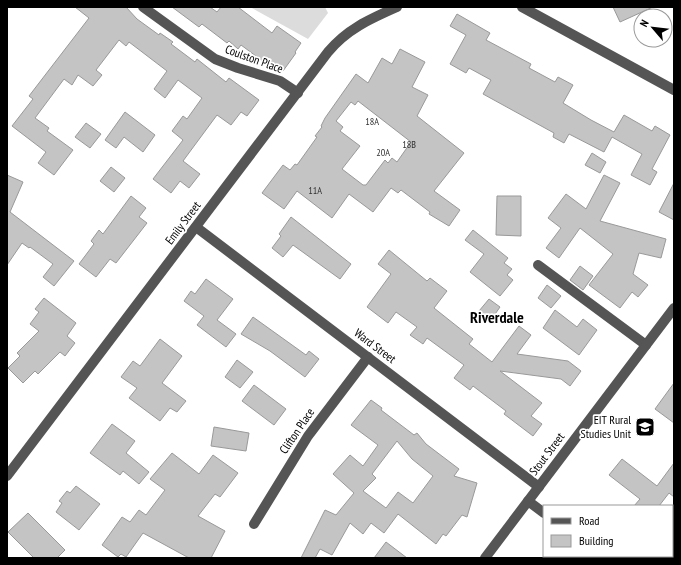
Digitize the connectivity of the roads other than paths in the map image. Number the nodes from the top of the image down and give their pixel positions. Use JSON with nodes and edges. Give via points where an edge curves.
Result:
{"nodes":[{"id":1,"x":143,"y":7,"type":"edge"},
{"id":2,"x":397,"y":7,"type":"edge"},
{"id":3,"x":522,"y":7,"type":"edge"},
{"id":4,"x":674,"y":90,"type":"edge"},
{"id":5,"x":298,"y":93,"type":"junction"},
{"id":6,"x":196,"y":227,"type":"junction"},
{"id":7,"x":538,"y":265,"type":"dead end"},
{"id":8,"x":674,"y":308,"type":"edge"},
{"id":9,"x":646,"y":345,"type":"junction"},
{"id":10,"x":368,"y":357,"type":"junction"},
{"id":11,"x":7,"y":476,"type":"edge"},
{"id":12,"x":539,"y":486,"type":"junction"},
{"id":13,"x":528,"y":501,"type":"junction"},
{"id":14,"x":543,"y":512,"type":"edge"},
{"id":15,"x":254,"y":524,"type":"dead end"},
{"id":16,"x":486,"y":558,"type":"edge"}],
"edges":[{"from":1,"to":5,"type":"street","name":"Coulston Place","via":[[215,59],[280,81]]},
{"from":2,"to":5,"type":"street","name":"Emily Street","via":[[363,22],[340,38]]},
{"from":3,"to":4,"type":"street"},
{"from":5,"to":6,"type":"street","name":"Emily Street"},
{"from":6,"to":10,"type":"street","name":"Ward Street"},
{"from":6,"to":11,"type":"street","name":"Emily Street"},
{"from":7,"to":9,"type":"street"},
{"from":8,"to":9,"type":"street","name":"Stout Street"},
{"from":9,"to":12,"type":"street","name":"Stout Street"},
{"from":10,"to":12,"type":"street","name":"Ward Street"},
{"from":10,"to":15,"type":"street","name":"Clifton Place","via":[[308,436]]},
{"from":12,"to":13,"type":"street","name":"Stout Street"},
{"from":13,"to":14,"type":"street"},
{"from":13,"to":16,"type":"street","name":"Stout Street"}]}
